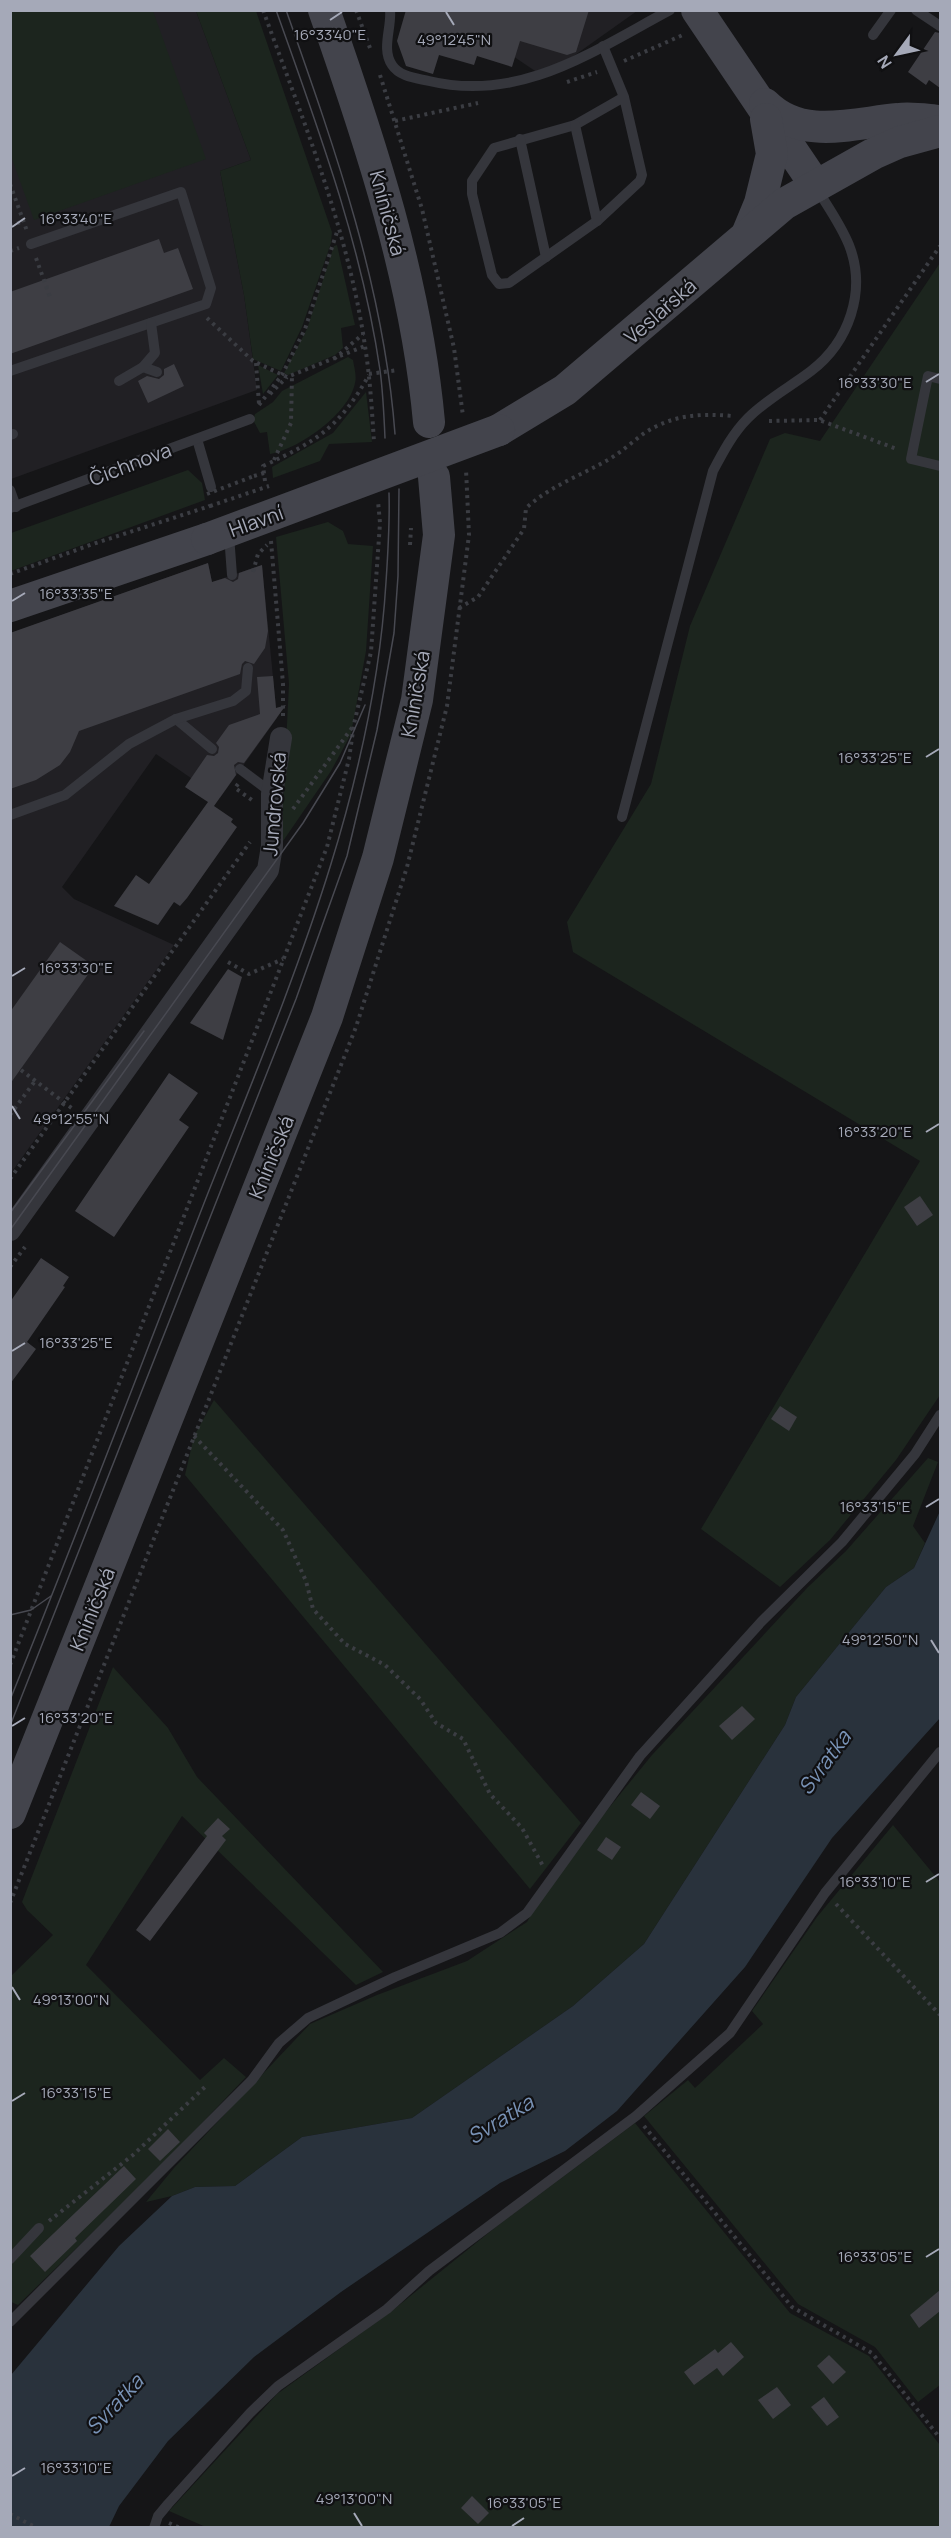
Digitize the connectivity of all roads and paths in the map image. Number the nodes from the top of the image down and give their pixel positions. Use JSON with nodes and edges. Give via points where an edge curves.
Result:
{"nodes":[{"id":1,"x":263,"y":10,"type":"edge"},
{"id":2,"x":324,"y":10,"type":"edge"},
{"id":3,"x":390,"y":10,"type":"edge"},
{"id":4,"x":670,"y":10,"type":"edge"},
{"id":5,"x":891,"y":10,"type":"edge"},
{"id":6,"x":916,"y":10,"type":"edge"},
{"id":7,"x":652,"y":15,"type":"edge"},
{"id":8,"x":700,"y":17,"type":"edge"},
{"id":9,"x":940,"y":26,"type":"edge"},
{"id":10,"x":873,"y":35,"type":"dead end"},
{"id":11,"x":603,"y":46,"type":"junction"},
{"id":12,"x":611,"y":66,"type":"junction"},
{"id":13,"x":584,"y":78,"type":"dead end"},
{"id":14,"x":624,"y":97,"type":"junction"},
{"id":15,"x":757,"y":100,"type":"junction"},
{"id":16,"x":395,"y":121,"type":"dead end"},
{"id":17,"x":940,"y":121,"type":"edge"},
{"id":18,"x":575,"y":125,"type":"junction"},
{"id":19,"x":940,"y":131,"type":"edge"},
{"id":20,"x":520,"y":139,"type":"junction"},
{"id":21,"x":10,"y":184,"type":"edge"},
{"id":22,"x":816,"y":186,"type":"junction"},
{"id":23,"x":24,"y":221,"type":"junction"},
{"id":24,"x":597,"y":221,"type":"junction"},
{"id":25,"x":11,"y":225,"type":"edge"},
{"id":26,"x":338,"y":228,"type":"junction"},
{"id":27,"x":746,"y":237,"type":"junction"},
{"id":28,"x":31,"y":244,"type":"junction"},
{"id":29,"x":940,"y":246,"type":"edge"},
{"id":30,"x":546,"y":257,"type":"junction"},
{"id":31,"x":50,"y":297,"type":"dead end"},
{"id":32,"x":196,"y":307,"type":"junction"},
{"id":33,"x":151,"y":322,"type":"junction"},
{"id":34,"x":363,"y":334,"type":"junction"},
{"id":35,"x":365,"y":346,"type":"junction"},
{"id":36,"x":333,"y":360,"type":"junction"},
{"id":37,"x":256,"y":363,"type":"junction"},
{"id":38,"x":142,"y":367,"type":"junction"},
{"id":39,"x":10,"y":370,"type":"edge"},
{"id":40,"x":399,"y":370,"type":"dead end"},
{"id":41,"x":157,"y":372,"type":"dead end"},
{"id":42,"x":369,"y":374,"type":"junction"},
{"id":43,"x":282,"y":375,"type":"junction"},
{"id":44,"x":289,"y":376,"type":"junction"},
{"id":45,"x":940,"y":379,"type":"edge"},
{"id":46,"x":119,"y":381,"type":"dead end"},
{"id":47,"x":259,"y":405,"type":"junction"},
{"id":48,"x":463,"y":409,"type":"dead end"},
{"id":49,"x":773,"y":415,"type":"dead end"},
{"id":50,"x":250,"y":418,"type":"joint"},
{"id":51,"x":747,"y":418,"type":"junction"},
{"id":52,"x":819,"y":420,"type":"junction"},
{"id":53,"x":429,"y":422,"type":"dead end"},
{"id":54,"x":499,"y":430,"type":"joint"},
{"id":55,"x":197,"y":439,"type":"junction"},
{"id":56,"x":374,"y":442,"type":"dead end"},
{"id":57,"x":912,"y":454,"type":"junction"},
{"id":58,"x":274,"y":461,"type":"junction"},
{"id":59,"x":940,"y":466,"type":"edge"},
{"id":60,"x":264,"y":473,"type":"junction"},
{"id":61,"x":434,"y":477,"type":"dead end"},
{"id":62,"x":265,"y":481,"type":"dead end"},
{"id":63,"x":10,"y":490,"type":"edge"},
{"id":64,"x":209,"y":490,"type":"joint"},
{"id":65,"x":378,"y":497,"type":"dead end"},
{"id":66,"x":208,"y":507,"type":"dead end"},
{"id":67,"x":13,"y":508,"type":"edge"},
{"id":68,"x":218,"y":535,"type":"junction"},
{"id":69,"x":253,"y":572,"type":"dead end"},
{"id":70,"x":10,"y":574,"type":"edge"},
{"id":71,"x":232,"y":575,"type":"dead end"},
{"id":72,"x":10,"y":606,"type":"edge"},
{"id":73,"x":459,"y":608,"type":"dead end"},
{"id":74,"x":248,"y":668,"type":"dead end"},
{"id":75,"x":176,"y":718,"type":"junction"},
{"id":76,"x":354,"y":724,"type":"junction"},
{"id":77,"x":281,"y":734,"type":"joint"},
{"id":78,"x":212,"y":749,"type":"dead end"},
{"id":79,"x":243,"y":771,"type":"joint"},
{"id":80,"x":264,"y":798,"type":"junction"},
{"id":81,"x":10,"y":815,"type":"edge"},
{"id":82,"x":622,"y":817,"type":"dead end"},
{"id":83,"x":264,"y":829,"type":"junction"},
{"id":84,"x":284,"y":959,"type":"junction"},
{"id":85,"x":221,"y":972,"type":"dead end"},
{"id":86,"x":21,"y":1070,"type":"dead end"},
{"id":87,"x":35,"y":1081,"type":"junction"},
{"id":88,"x":65,"y":1102,"type":"junction"},
{"id":89,"x":10,"y":1115,"type":"edge"},
{"id":90,"x":88,"y":1120,"type":"junction"},
{"id":91,"x":10,"y":1179,"type":"edge"},
{"id":92,"x":21,"y":1234,"type":"edge"},
{"id":93,"x":10,"y":1267,"type":"edge"},
{"id":94,"x":940,"y":1415,"type":"edge"},
{"id":95,"x":194,"y":1436,"type":"dead end"},
{"id":96,"x":12,"y":1659,"type":"edge"},
{"id":97,"x":10,"y":1665,"type":"edge"},
{"id":98,"x":940,"y":1752,"type":"edge"},
{"id":99,"x":10,"y":1813,"type":"edge"},
{"id":100,"x":551,"y":1879,"type":"junction"},
{"id":101,"x":825,"y":1893,"type":"junction"},
{"id":102,"x":940,"y":2015,"type":"edge"},
{"id":103,"x":207,"y":2085,"type":"dead end"},
{"id":104,"x":636,"y":2116,"type":"junction"},
{"id":105,"x":39,"y":2228,"type":"joint"},
{"id":106,"x":10,"y":2259,"type":"edge"},
{"id":107,"x":10,"y":2322,"type":"edge"},
{"id":108,"x":940,"y":2438,"type":"edge"},
{"id":109,"x":10,"y":2514,"type":"edge"},
{"id":110,"x":37,"y":2528,"type":"edge"},
{"id":111,"x":154,"y":2528,"type":"edge"}],
"edges":[{"from":1,"to":26,"type":"path","via":[[312,143]]},
{"from":2,"to":53,"type":"main road","name":"Kníničská","via":[[392,217],[425,375]]},
{"from":3,"to":11,"type":"lane","via":[[387,44],[392,64],[406,76],[442,84],[480,87],[517,83],[563,68]]},
{"from":4,"to":7,"type":"lane"},
{"from":5,"to":10,"type":"lane"},
{"from":6,"to":9,"type":"lane"},
{"from":7,"to":11,"type":"lane"},
{"from":8,"to":12,"type":"path"},
{"from":8,"to":15,"type":"main road"},
{"from":11,"to":12,"type":"lane"},
{"from":12,"to":13,"type":"path"},
{"from":12,"to":14,"type":"lane"},
{"from":14,"to":18,"type":"lane"},
{"from":14,"to":24,"type":"lane","via":[[642,175],[635,188]]},
{"from":15,"to":17,"type":"main road","via":[[781,117],[805,126],[901,118]]},
{"from":15,"to":22,"type":"main road"},
{"from":15,"to":27,"type":"main road","via":[[772,154],[760,203]]},
{"from":16,"to":48,"type":"path","via":[[422,209],[454,348]]},
{"from":18,"to":20,"type":"lane"},
{"from":18,"to":24,"type":"lane"},
{"from":19,"to":22,"type":"main road","name":"Veslařská","via":[[900,142]]},
{"from":20,"to":30,"type":"lane"},
{"from":20,"to":30,"type":"lane","via":[[501,144],[488,153],[472,181],[472,194],[495,280],[509,283]]},
{"from":21,"to":23,"type":"path"},
{"from":22,"to":27,"type":"main road","name":"Veslařská","via":[[784,204]]},
{"from":22,"to":51,"type":"lane","via":[[849,245],[857,278],[849,321],[836,347],[812,371]]},
{"from":23,"to":25,"type":"path"},
{"from":23,"to":28,"type":"path"},
{"from":24,"to":30,"type":"lane"},
{"from":26,"to":34,"type":"path"},
{"from":26,"to":43,"type":"path","via":[[305,329]]},
{"from":27,"to":54,"type":"main road","name":"Veslařská","via":[[565,390]]},
{"from":28,"to":31,"type":"path"},
{"from":28,"to":32,"type":"lane","via":[[182,192],[211,288],[206,304]]},
{"from":29,"to":52,"type":"path"},
{"from":32,"to":33,"type":"lane"},
{"from":32,"to":37,"type":"path"},
{"from":33,"to":38,"type":"lane","via":[[155,353]]},
{"from":33,"to":39,"type":"lane"},
{"from":34,"to":35,"type":"path"},
{"from":34,"to":36,"type":"path"},
{"from":35,"to":36,"type":"path"},
{"from":35,"to":42,"type":"path"},
{"from":36,"to":44,"type":"path"},
{"from":37,"to":43,"type":"path"},
{"from":37,"to":47,"type":"path"},
{"from":38,"to":41,"type":"lane"},
{"from":38,"to":46,"type":"lane"},
{"from":40,"to":42,"type":"path"},
{"from":42,"to":56,"type":"path"},
{"from":42,"to":58,"type":"path","via":[[338,422]]},
{"from":43,"to":44,"type":"path"},
{"from":43,"to":47,"type":"path"},
{"from":44,"to":47,"type":"path"},
{"from":44,"to":58,"type":"path","via":[[291,423]]},
{"from":45,"to":57,"type":"lane","via":[[928,376]]},
{"from":47,"to":50,"type":"path","via":[[249,413]]},
{"from":49,"to":52,"type":"path","via":[[765,421]]},
{"from":50,"to":55,"type":"lane","name":"Čichnova"},
{"from":51,"to":73,"type":"path","via":[[702,413],[669,420],[609,459],[539,496],[526,508],[524,529],[478,597]]},
{"from":51,"to":82,"type":"lane","via":[[726,445],[713,471]]},
{"from":52,"to":57,"type":"path"},
{"from":54,"to":68,"type":"main road","name":"Hlavní","bridge":true},
{"from":55,"to":64,"type":"lane"},
{"from":55,"to":67,"type":"lane","name":"Čichnova"},
{"from":57,"to":59,"type":"lane","via":[[911,459]]},
{"from":58,"to":60,"type":"path","via":[[263,466]]},
{"from":60,"to":62,"type":"path"},
{"from":60,"to":64,"type":"path","bridge":true},
{"from":61,"to":99,"type":"main road","name":"Kníničská","via":[[439,535],[417,700],[375,870],[327,1017]]},
{"from":63,"to":67,"type":"lane"},
{"from":65,"to":76,"type":"path","via":[[380,523],[371,652]]},
{"from":66,"to":70,"type":"path"},
{"from":68,"to":71,"type":"lane","bridge":true},
{"from":68,"to":72,"type":"main road","name":"Hlavní"},
{"from":69,"to":77,"type":"path","via":[[258,554],[271,540],[283,684]]},
{"from":74,"to":75,"type":"lane","via":[[246,691],[233,701]]},
{"from":75,"to":78,"type":"lane"},
{"from":75,"to":81,"type":"lane","via":[[129,744],[65,795]]},
{"from":76,"to":83,"type":"path","via":[[297,806]]},
{"from":76,"to":84,"type":"path","via":[[350,759],[327,847]]},
{"from":77,"to":80,"type":"street","name":"Jundrovská"},
{"from":79,"to":80,"type":"lane"},
{"from":79,"to":80,"type":"path","via":[[235,788]]},
{"from":80,"to":83,"type":"street","name":"Jundrovská"},
{"from":83,"to":88,"type":"path"},
{"from":83,"to":90,"type":"street","name":"Jundrovská","via":[[272,846],[268,870]]},
{"from":84,"to":85,"type":"path","via":[[249,974],[228,962]]},
{"from":84,"to":96,"type":"path"},
{"from":86,"to":87,"type":"path"},
{"from":87,"to":88,"type":"path"},
{"from":87,"to":89,"type":"path"},
{"from":88,"to":90,"type":"path"},
{"from":88,"to":91,"type":"path"},
{"from":90,"to":92,"type":"street"},
{"from":92,"to":93,"type":"path"},
{"from":94,"to":100,"type":"lane","via":[[915,1454],[842,1542],[761,1622],[640,1756]]},
{"from":95,"to":100,"type":"path","via":[[283,1530],[306,1581],[313,1609],[345,1644],[386,1665],[420,1699],[436,1723],[463,1740],[490,1794],[522,1828]]},
{"from":96,"to":97,"type":"path"},
{"from":98,"to":101,"type":"lane"},
{"from":100,"to":107,"type":"lane","via":[[527,1913],[500,1933],[308,2018],[279,2043],[252,2080]]},
{"from":101,"to":102,"type":"path"},
{"from":101,"to":104,"type":"lane","via":[[730,2033]]},
{"from":103,"to":105,"type":"path","via":[[133,2155]]},
{"from":104,"to":108,"type":"path","via":[[792,2307],[872,2353]]},
{"from":104,"to":111,"type":"lane","via":[[429,2271],[387,2309],[278,2386],[175,2496],[158,2516]]},
{"from":105,"to":106,"type":"lane"},
{"from":109,"to":110,"type":"path"}]}
